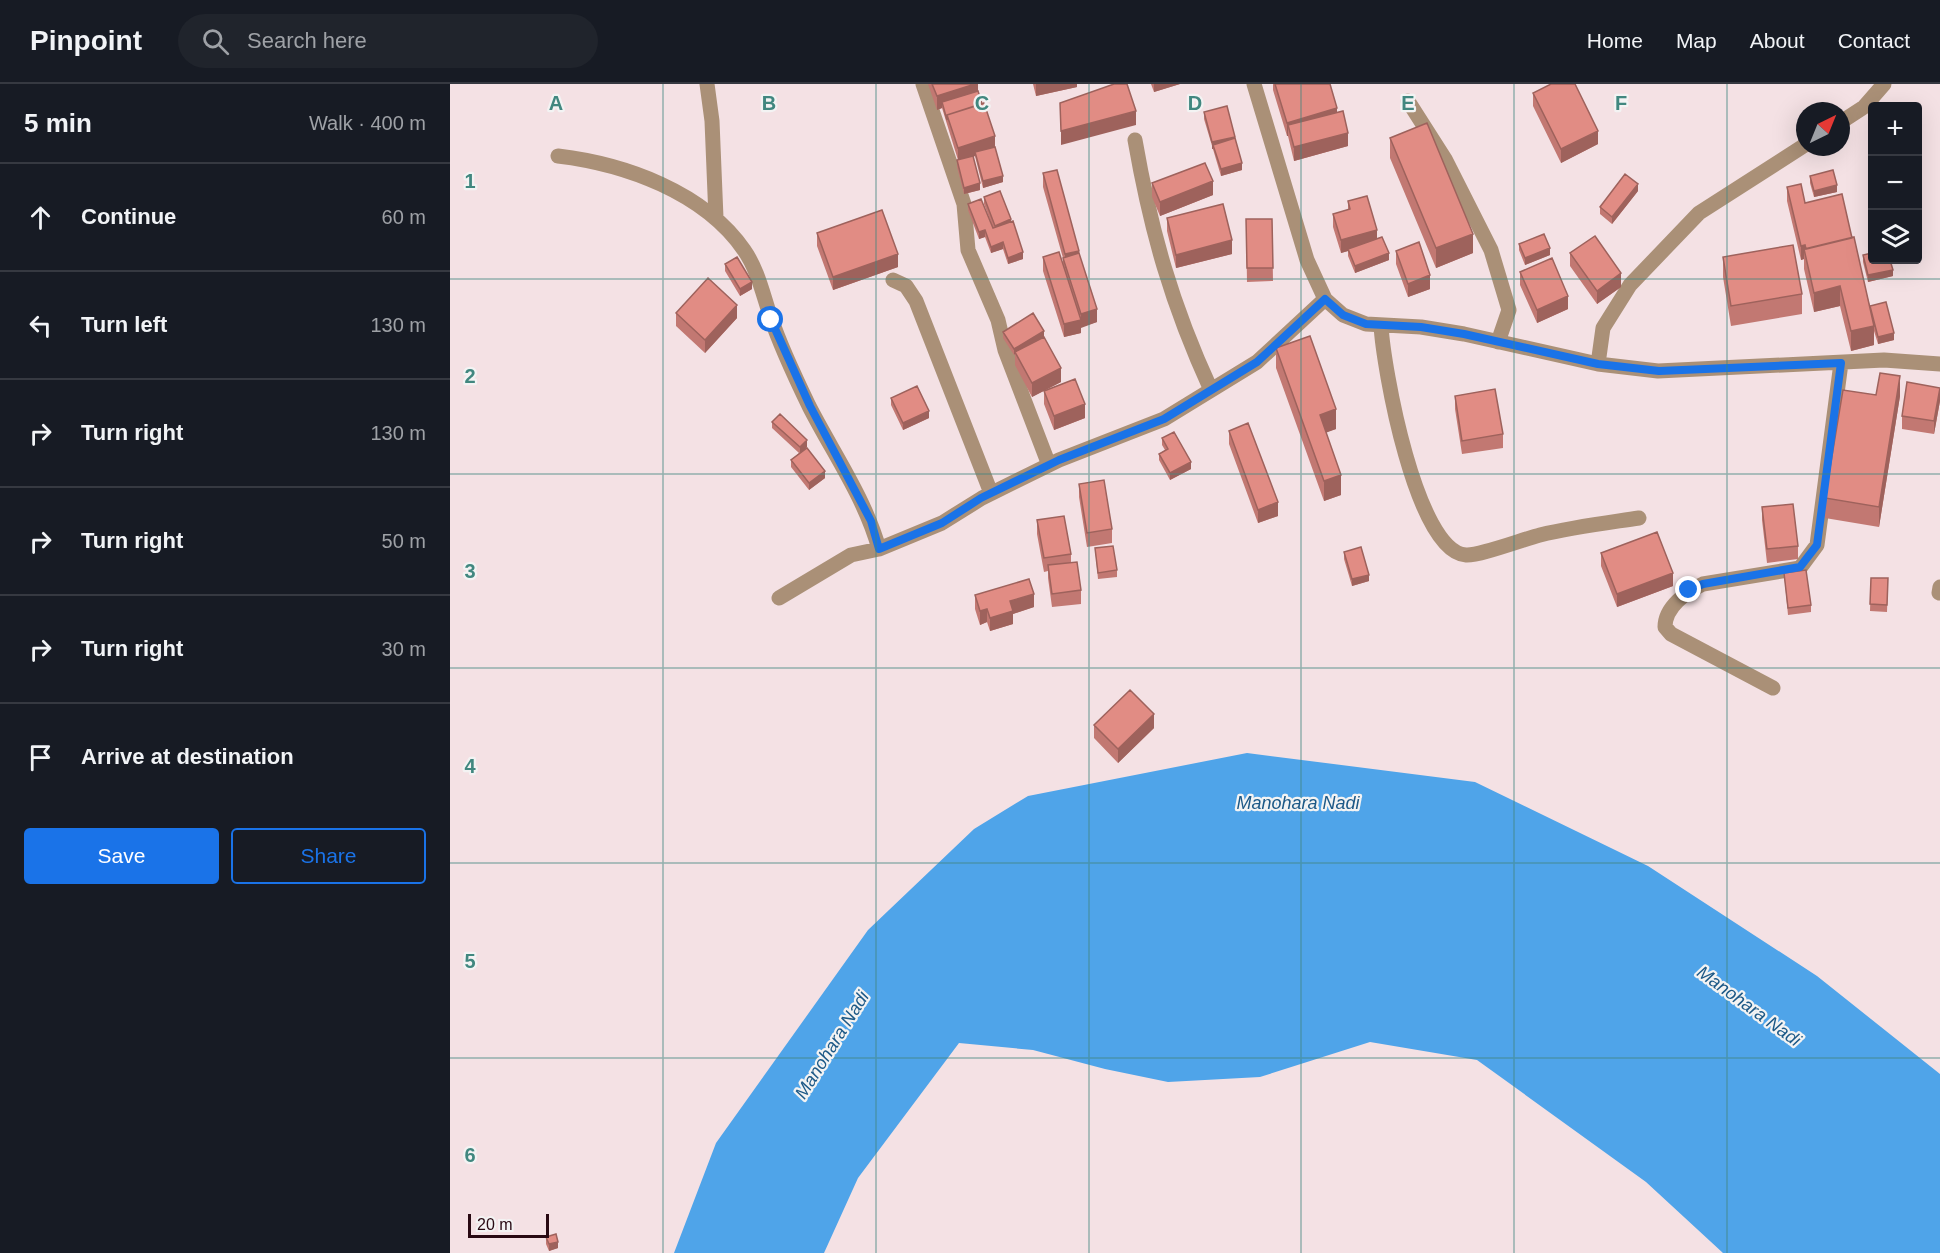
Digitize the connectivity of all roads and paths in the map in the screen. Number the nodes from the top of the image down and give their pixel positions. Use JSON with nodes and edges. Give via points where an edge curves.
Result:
{"nodes":[{"id":1,"x":707,"y":84,"type":"edge"},
{"id":2,"x":923,"y":84,"type":"edge"},
{"id":3,"x":1254,"y":84,"type":"edge"},
{"id":4,"x":1884,"y":84,"type":"edge"},
{"id":5,"x":1408,"y":101,"type":"dead end"},
{"id":6,"x":1850,"y":116,"type":"edge"},
{"id":7,"x":1135,"y":140,"type":"dead end"},
{"id":8,"x":1796,"y":151,"type":"edge"},
{"id":9,"x":558,"y":156,"type":"dead end"},
{"id":10,"x":716,"y":218,"type":"junction"},
{"id":11,"x":893,"y":280,"type":"dead end"},
{"id":12,"x":1325,"y":299,"type":"junction"},
{"id":13,"x":1381,"y":325,"type":"junction"},
{"id":14,"x":1498,"y":342,"type":"junction"},
{"id":15,"x":1841,"y":363,"type":"junction"},
{"id":16,"x":1598,"y":364,"type":"junction"},
{"id":17,"x":1940,"y":364,"type":"edge"},
{"id":18,"x":1211,"y":390,"type":"junction"},
{"id":19,"x":1049,"y":465,"type":"junction"},
{"id":20,"x":992,"y":494,"type":"junction"},
{"id":21,"x":1639,"y":518,"type":"dead end"},
{"id":22,"x":879,"y":549,"type":"junction"},
{"id":23,"x":779,"y":598,"type":"dead end"},
{"id":24,"x":1773,"y":688,"type":"dead end"}],
"edges":[{"from":1,"to":10,"type":"street"},
{"from":2,"to":19,"type":"street","via":[[964,204],[968,250],[998,320],[1005,350]]},
{"from":3,"to":12,"type":"street","via":[[1307,260]]},
{"from":4,"to":6,"type":"street"},
{"from":5,"to":14,"type":"street","via":[[1445,159],[1491,250],[1509,310]]},
{"from":7,"to":18,"type":"street","via":[[1157,249],[1185,333]]},
{"from":8,"to":16,"type":"street","via":[[1700,213],[1630,285],[1603,328]]},
{"from":9,"to":10,"type":"street","via":[[604,164],[651,180]]},
{"from":10,"to":22,"type":"street","via":[[750,261],[786,355],[871,521]]},
{"from":11,"to":20,"type":"street","via":[[910,291],[920,309]]},
{"from":12,"to":13,"type":"street","via":[[1343,315]]},
{"from":12,"to":18,"type":"street","via":[[1257,362]]},
{"from":13,"to":14,"type":"street","via":[[1432,329]]},
{"from":13,"to":21,"type":"street","via":[[1383,355],[1413,483],[1431,524],[1451,550],[1466,555],[1541,534]]},
{"from":14,"to":16,"type":"street"},
{"from":15,"to":16,"type":"street","via":[[1659,371]]},
{"from":15,"to":17,"type":"street"},
{"from":15,"to":24,"type":"street","via":[[1817,545],[1809,557],[1800,567],[1703,584],[1689,590],[1665,618],[1665,627],[1671,634]]},
{"from":18,"to":19,"type":"street","via":[[1164,419]]},
{"from":19,"to":20,"type":"street"},
{"from":20,"to":22,"type":"street","via":[[942,523]]},
{"from":22,"to":23,"type":"street","via":[[851,555]]}]}
